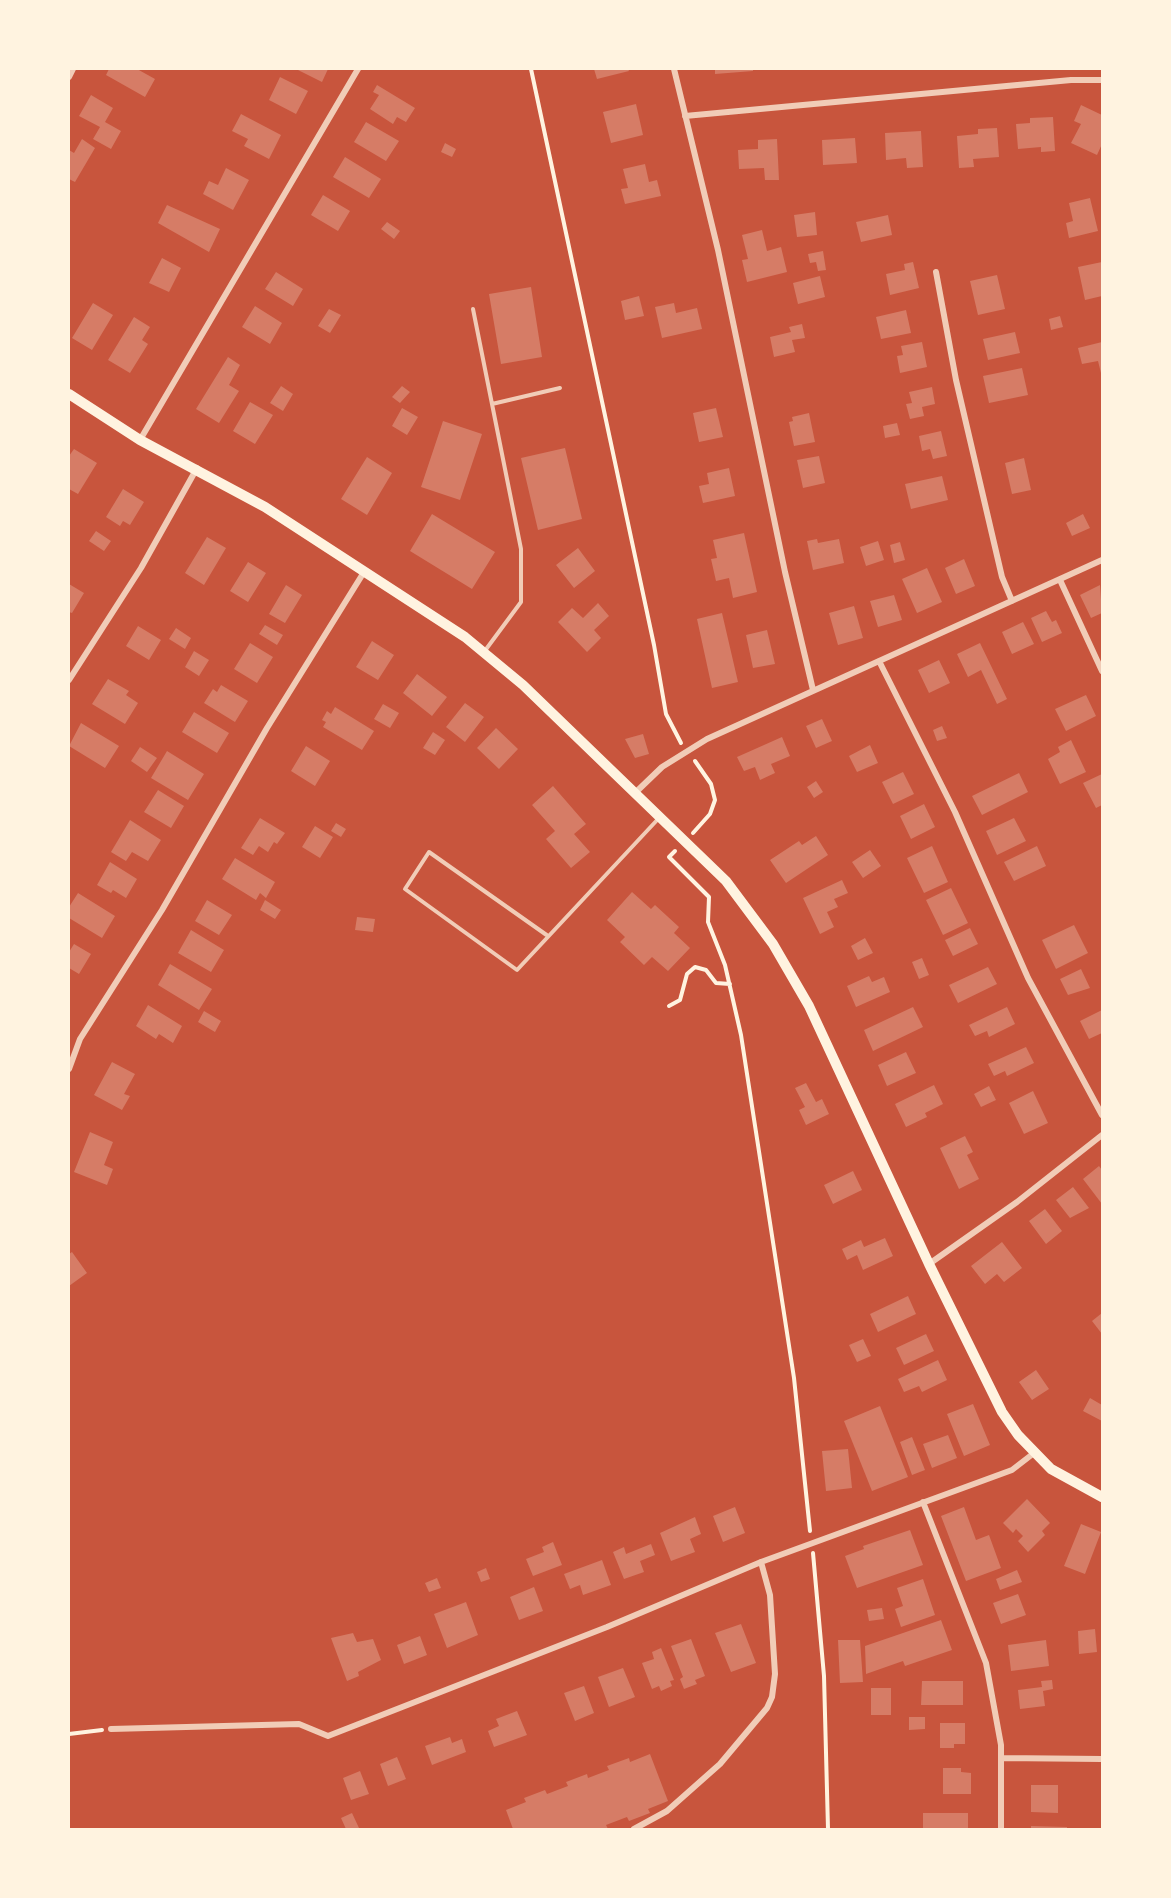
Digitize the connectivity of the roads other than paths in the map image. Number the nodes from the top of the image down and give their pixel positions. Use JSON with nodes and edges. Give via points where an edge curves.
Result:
{"nodes":[{"id":1,"x":74,"y":69,"type":"edge"},
{"id":2,"x":358,"y":69,"type":"edge"},
{"id":3,"x":674,"y":69,"type":"edge"},
{"id":4,"x":69,"y":76,"type":"edge"},
{"id":5,"x":1102,"y":80,"type":"edge"},
{"id":6,"x":685,"y":116,"type":"junction"},
{"id":7,"x":936,"y":272,"type":"dead end"},
{"id":8,"x":473,"y":309,"type":"dead end"},
{"id":9,"x":560,"y":388,"type":"dead end"},
{"id":10,"x":69,"y":394,"type":"edge"},
{"id":11,"x":492,"y":404,"type":"junction"},
{"id":12,"x":140,"y":440,"type":"junction"},
{"id":13,"x":197,"y":468,"type":"junction"},
{"id":14,"x":1102,"y":560,"type":"edge"},
{"id":15,"x":364,"y":572,"type":"junction"},
{"id":16,"x":1060,"y":580,"type":"junction"},
{"id":17,"x":1011,"y":601,"type":"junction"},
{"id":18,"x":484,"y":652,"type":"junction"},
{"id":19,"x":879,"y":661,"type":"junction"},
{"id":20,"x":1102,"y":671,"type":"edge"},
{"id":21,"x":69,"y":680,"type":"edge"},
{"id":22,"x":813,"y":690,"type":"junction"},
{"id":23,"x":635,"y":793,"type":"junction"},
{"id":24,"x":659,"y":817,"type":"junction"},
{"id":25,"x":548,"y":936,"type":"junction"},
{"id":26,"x":69,"y":1070,"type":"edge"},
{"id":27,"x":1102,"y":1115,"type":"edge"},
{"id":28,"x":1102,"y":1135,"type":"edge"},
{"id":29,"x":929,"y":1264,"type":"junction"},
{"id":30,"x":1034,"y":1453,"type":"junction"},
{"id":31,"x":1102,"y":1497,"type":"edge"},
{"id":32,"x":922,"y":1502,"type":"junction"},
{"id":33,"x":761,"y":1562,"type":"junction"},
{"id":34,"x":111,"y":1729,"type":"road end"},
{"id":35,"x":1001,"y":1758,"type":"junction"},
{"id":36,"x":1102,"y":1759,"type":"edge"},
{"id":37,"x":634,"y":1829,"type":"edge"},
{"id":38,"x":1001,"y":1829,"type":"edge"}],
"edges":[{"from":1,"to":4,"type":"street"},
{"from":2,"to":12,"type":"street"},
{"from":3,"to":6,"type":"street"},
{"from":5,"to":6,"type":"street"},
{"from":6,"to":22,"type":"street","via":[[742,357]]},
{"from":7,"to":17,"type":"street","via":[[956,380]]},
{"from":8,"to":11,"type":"lane"},
{"from":9,"to":11,"type":"lane"},
{"from":10,"to":12,"type":"main road"},
{"from":11,"to":18,"type":"lane","via":[[521,549],[521,602]]},
{"from":12,"to":13,"type":"main road"},
{"from":13,"to":15,"type":"main road"},
{"from":13,"to":21,"type":"street","via":[[141,568]]},
{"from":14,"to":16,"type":"street"},
{"from":15,"to":18,"type":"main road"},
{"from":15,"to":26,"type":"street","via":[[267,728],[162,910],[80,1038]]},
{"from":16,"to":17,"type":"street"},
{"from":16,"to":20,"type":"street"},
{"from":17,"to":19,"type":"street"},
{"from":18,"to":23,"type":"main road"},
{"from":19,"to":22,"type":"street"},
{"from":19,"to":27,"type":"street","via":[[955,812],[1028,978]]},
{"from":22,"to":23,"type":"street","via":[[686,750]]},
{"from":23,"to":24,"type":"main road"},
{"from":24,"to":25,"type":"lane"},
{"from":24,"to":29,"type":"main road","via":[[734,890],[773,944],[818,1026]]},
{"from":25,"to":25,"type":"lane","via":[[429,852],[405,889],[518,970]]},
{"from":28,"to":29,"type":"street"},
{"from":29,"to":30,"type":"main road","via":[[998,1404]]},
{"from":30,"to":31,"type":"main road","via":[[1069,1481]]},
{"from":30,"to":32,"type":"street","via":[[1012,1470]]},
{"from":32,"to":33,"type":"street"},
{"from":32,"to":35,"type":"street","via":[[986,1663]]},
{"from":33,"to":34,"type":"street","via":[[328,1736],[299,1724]]},
{"from":33,"to":37,"type":"street","via":[[770,1595],[775,1674],[767,1708],[720,1764],[667,1811]]},
{"from":35,"to":36,"type":"street"},
{"from":35,"to":38,"type":"street"}]}
